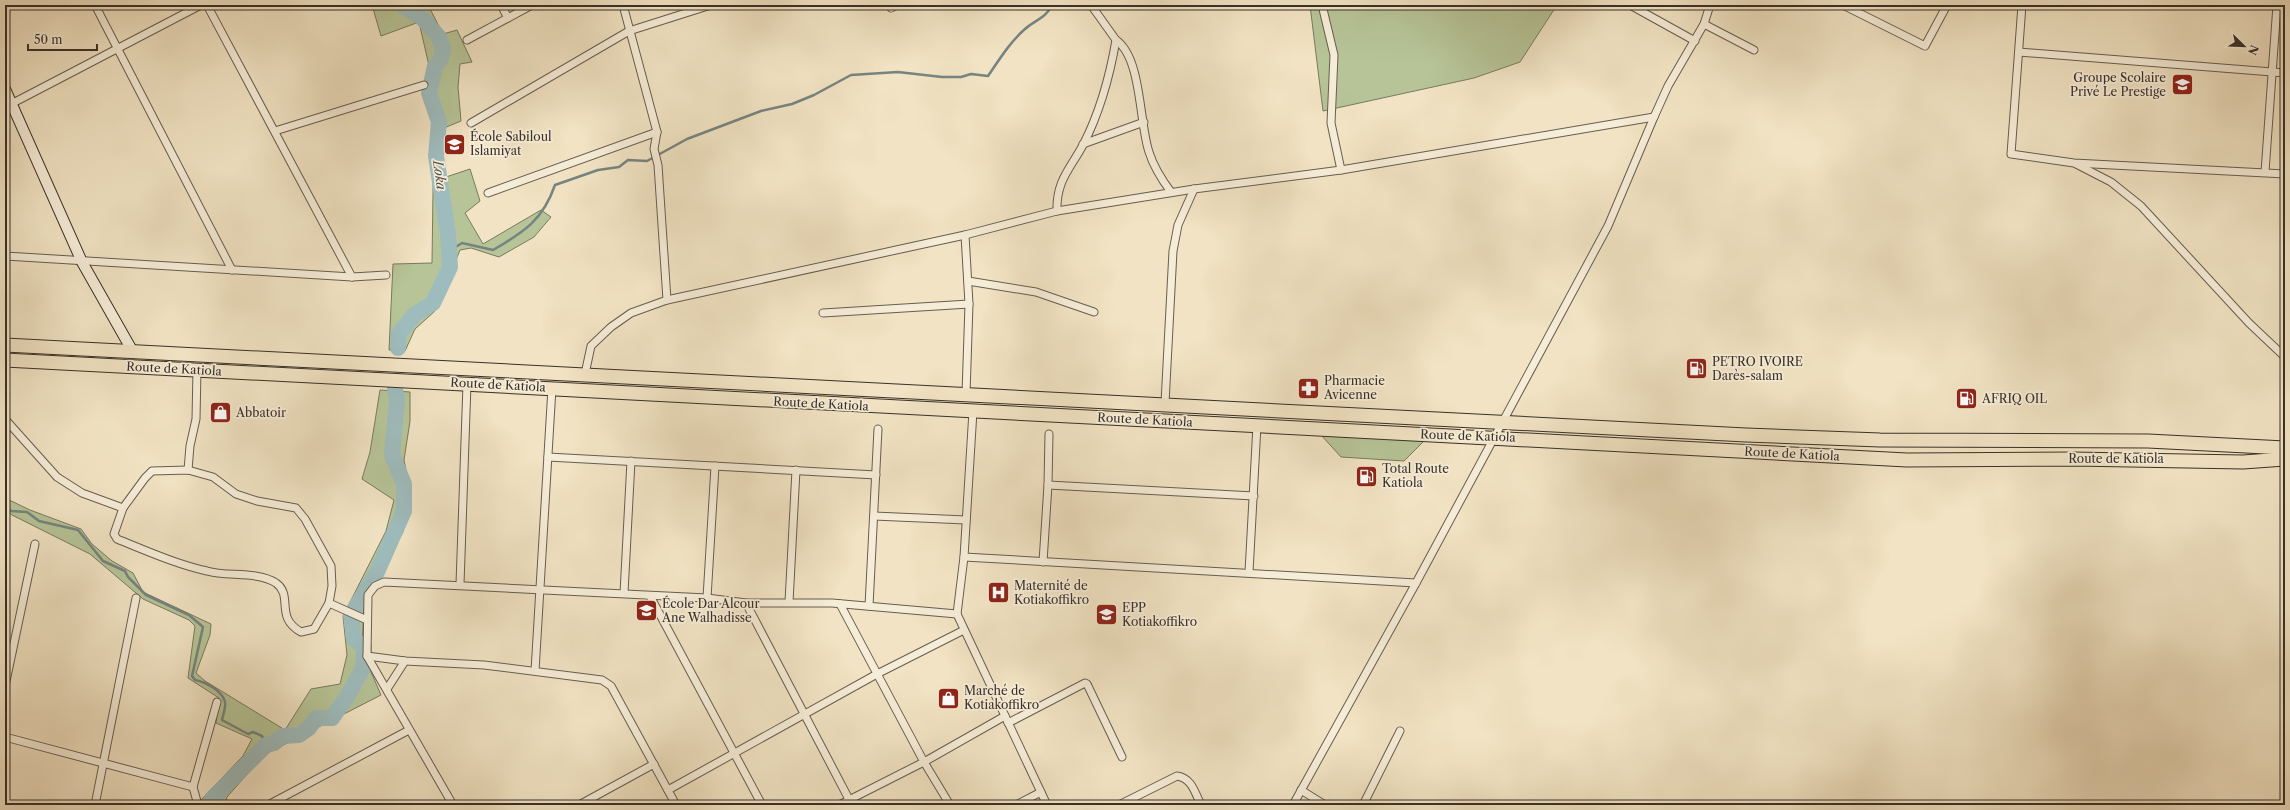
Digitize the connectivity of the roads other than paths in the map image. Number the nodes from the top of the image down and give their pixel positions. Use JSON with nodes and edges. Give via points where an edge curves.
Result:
{"nodes":[{"id":1,"x":95,"y":5,"type":"edge"},
{"id":2,"x":201,"y":5,"type":"edge"},
{"id":3,"x":207,"y":5,"type":"edge"},
{"id":4,"x":501,"y":5,"type":"edge"},
{"id":5,"x":532,"y":5,"type":"edge"},
{"id":6,"x":623,"y":5,"type":"edge"},
{"id":7,"x":711,"y":5,"type":"edge"},
{"id":8,"x":1091,"y":5,"type":"edge"},
{"id":9,"x":1322,"y":5,"type":"edge"},
{"id":10,"x":1630,"y":5,"type":"edge"},
{"id":11,"x":1710,"y":5,"type":"edge"},
{"id":12,"x":1843,"y":5,"type":"edge"},
{"id":13,"x":1947,"y":5,"type":"edge"},
{"id":14,"x":2022,"y":5,"type":"edge"},
{"id":15,"x":2277,"y":5,"type":"edge"},
{"id":16,"x":508,"y":18,"type":"junction"},
{"id":17,"x":1704,"y":24,"type":"junction"},
{"id":18,"x":629,"y":31,"type":"junction"},
{"id":19,"x":467,"y":40,"type":"dead end"},
{"id":20,"x":1116,"y":40,"type":"junction"},
{"id":21,"x":1695,"y":41,"type":"junction"},
{"id":22,"x":118,"y":48,"type":"junction"},
{"id":23,"x":1754,"y":50,"type":"dead end"},
{"id":24,"x":2019,"y":52,"type":"junction"},
{"id":25,"x":2272,"y":72,"type":"junction"},
{"id":26,"x":2285,"y":73,"type":"edge"},
{"id":27,"x":424,"y":85,"type":"dead end"},
{"id":28,"x":8,"y":96,"type":"edge"},
{"id":29,"x":1654,"y":117,"type":"junction"},
{"id":30,"x":1144,"y":122,"type":"junction"},
{"id":31,"x":471,"y":123,"type":"dead end"},
{"id":32,"x":275,"y":131,"type":"junction"},
{"id":33,"x":657,"y":132,"type":"junction"},
{"id":34,"x":1083,"y":144,"type":"junction"},
{"id":35,"x":2074,"y":163,"type":"junction"},
{"id":36,"x":1341,"y":170,"type":"junction"},
{"id":37,"x":2265,"y":172,"type":"junction"},
{"id":38,"x":2285,"y":174,"type":"edge"},
{"id":39,"x":1194,"y":189,"type":"junction"},
{"id":40,"x":1171,"y":192,"type":"junction"},
{"id":41,"x":488,"y":193,"type":"dead end"},
{"id":42,"x":1056,"y":211,"type":"junction"},
{"id":43,"x":965,"y":235,"type":"junction"},
{"id":44,"x":5,"y":256,"type":"edge"},
{"id":45,"x":82,"y":262,"type":"junction"},
{"id":46,"x":232,"y":270,"type":"junction"},
{"id":47,"x":386,"y":275,"type":"dead end"},
{"id":48,"x":352,"y":277,"type":"junction"},
{"id":49,"x":968,"y":281,"type":"junction"},
{"id":50,"x":667,"y":300,"type":"junction"},
{"id":51,"x":969,"y":304,"type":"junction"},
{"id":52,"x":1094,"y":312,"type":"dead end"},
{"id":53,"x":823,"y":313,"type":"dead end"},
{"id":54,"x":5,"y":345,"type":"edge"},
{"id":55,"x":133,"y":352,"type":"junction"},
{"id":56,"x":2285,"y":357,"type":"edge"},
{"id":57,"x":5,"y":360,"type":"edge"},
{"id":58,"x":197,"y":370,"type":"junction"},
{"id":59,"x":585,"y":374,"type":"junction"},
{"id":60,"x":467,"y":384,"type":"junction"},
{"id":61,"x":552,"y":388,"type":"junction"},
{"id":62,"x":966,"y":394,"type":"junction"},
{"id":63,"x":1165,"y":404,"type":"junction"},
{"id":64,"x":973,"y":411,"type":"junction"},
{"id":65,"x":5,"y":420,"type":"edge"},
{"id":66,"x":1503,"y":421,"type":"junction"},
{"id":67,"x":1257,"y":426,"type":"junction"},
{"id":68,"x":878,"y":429,"type":"dead end"},
{"id":69,"x":1048,"y":434,"type":"dead end"},
{"id":70,"x":1494,"y":437,"type":"junction"},
{"id":71,"x":2285,"y":448,"type":"edge"},
{"id":72,"x":548,"y":457,"type":"junction"},
{"id":73,"x":2285,"y":459,"type":"edge"},
{"id":74,"x":631,"y":461,"type":"junction"},
{"id":75,"x":715,"y":466,"type":"junction"},
{"id":76,"x":188,"y":470,"type":"junction"},
{"id":77,"x":796,"y":470,"type":"junction"},
{"id":78,"x":876,"y":475,"type":"junction"},
{"id":79,"x":1048,"y":485,"type":"junction"},
{"id":80,"x":1254,"y":496,"type":"junction"},
{"id":81,"x":123,"y":508,"type":"junction"},
{"id":82,"x":874,"y":516,"type":"junction"},
{"id":83,"x":966,"y":520,"type":"junction"},
{"id":84,"x":35,"y":544,"type":"dead end"},
{"id":85,"x":964,"y":557,"type":"junction"},
{"id":86,"x":1043,"y":562,"type":"junction"},
{"id":87,"x":1249,"y":572,"type":"junction"},
{"id":88,"x":1416,"y":583,"type":"junction"},
{"id":89,"x":460,"y":584,"type":"junction"},
{"id":90,"x":541,"y":590,"type":"junction"},
{"id":91,"x":624,"y":593,"type":"junction"},
{"id":92,"x":650,"y":596,"type":"junction"},
{"id":93,"x":136,"y":598,"type":"dead end"},
{"id":94,"x":707,"y":598,"type":"junction"},
{"id":95,"x":789,"y":602,"type":"junction"},
{"id":96,"x":329,"y":603,"type":"junction"},
{"id":97,"x":746,"y":603,"type":"junction"},
{"id":98,"x":840,"y":604,"type":"junction"},
{"id":99,"x":869,"y":606,"type":"junction"},
{"id":100,"x":957,"y":614,"type":"junction"},
{"id":101,"x":367,"y":620,"type":"junction"},
{"id":102,"x":964,"y":630,"type":"junction"},
{"id":103,"x":367,"y":656,"type":"junction"},
{"id":104,"x":404,"y":661,"type":"junction"},
{"id":105,"x":535,"y":671,"type":"junction"},
{"id":106,"x":877,"y":674,"type":"junction"},
{"id":107,"x":5,"y":686,"type":"edge"},
{"id":108,"x":387,"y":689,"type":"junction"},
{"id":109,"x":217,"y":702,"type":"dead end"},
{"id":110,"x":805,"y":715,"type":"junction"},
{"id":111,"x":1006,"y":720,"type":"junction"},
{"id":112,"x":409,"y":730,"type":"junction"},
{"id":113,"x":1400,"y":731,"type":"dead end"},
{"id":114,"x":5,"y":737,"type":"edge"},
{"id":115,"x":735,"y":754,"type":"junction"},
{"id":116,"x":1122,"y":757,"type":"dead end"},
{"id":117,"x":924,"y":762,"type":"junction"},
{"id":118,"x":103,"y":763,"type":"junction"},
{"id":119,"x":654,"y":764,"type":"junction"},
{"id":120,"x":193,"y":787,"type":"junction"},
{"id":121,"x":668,"y":790,"type":"junction"},
{"id":122,"x":1301,"y":790,"type":"junction"},
{"id":123,"x":1041,"y":792,"type":"junction"},
{"id":124,"x":850,"y":802,"type":"edge"},
{"id":125,"x":450,"y":804,"type":"edge"},
{"id":126,"x":95,"y":805,"type":"edge"},
{"id":127,"x":198,"y":805,"type":"edge"},
{"id":128,"x":268,"y":805,"type":"edge"},
{"id":129,"x":580,"y":805,"type":"edge"},
{"id":130,"x":676,"y":805,"type":"edge"},
{"id":131,"x":762,"y":805,"type":"edge"},
{"id":132,"x":839,"y":805,"type":"edge"},
{"id":133,"x":950,"y":805,"type":"edge"},
{"id":134,"x":1016,"y":805,"type":"edge"},
{"id":135,"x":1047,"y":805,"type":"edge"},
{"id":136,"x":1119,"y":805,"type":"edge"},
{"id":137,"x":1201,"y":805,"type":"edge"},
{"id":138,"x":1293,"y":805,"type":"edge"},
{"id":139,"x":1325,"y":805,"type":"edge"},
{"id":140,"x":1363,"y":805,"type":"edge"}],
"edges":[{"from":1,"to":22,"type":"street"},
{"from":2,"to":22,"type":"street"},
{"from":3,"to":32,"type":"street"},
{"from":4,"to":16,"type":"street"},
{"from":5,"to":16,"type":"street"},
{"from":6,"to":18,"type":"street"},
{"from":7,"to":18,"type":"street"},
{"from":8,"to":20,"type":"street"},
{"from":9,"to":36,"type":"street","via":[[1334,55],[1331,123]]},
{"from":10,"to":21,"type":"street"},
{"from":11,"to":17,"type":"street"},
{"from":12,"to":13,"type":"street","via":[[1925,46]]},
{"from":14,"to":24,"type":"street"},
{"from":15,"to":25,"type":"street"},
{"from":16,"to":19,"type":"street"},
{"from":17,"to":21,"type":"street"},
{"from":17,"to":23,"type":"street"},
{"from":18,"to":31,"type":"street"},
{"from":18,"to":33,"type":"street"},
{"from":20,"to":30,"type":"street","via":[[1130,55]]},
{"from":20,"to":34,"type":"street","via":[[1108,75]]},
{"from":21,"to":29,"type":"street","via":[[1668,86]]},
{"from":22,"to":28,"type":"street"},
{"from":22,"to":46,"type":"street"},
{"from":24,"to":25,"type":"street"},
{"from":24,"to":35,"type":"street","via":[[2011,154]]},
{"from":25,"to":26,"type":"street"},
{"from":25,"to":37,"type":"street"},
{"from":27,"to":32,"type":"street"},
{"from":28,"to":45,"type":"street"},
{"from":29,"to":36,"type":"street"},
{"from":29,"to":66,"type":"street","via":[[1608,226]]},
{"from":30,"to":34,"type":"street"},
{"from":30,"to":40,"type":"street","via":[[1148,151],[1157,172]]},
{"from":32,"to":48,"type":"street"},
{"from":33,"to":41,"type":"street"},
{"from":33,"to":50,"type":"street","via":[[654,149],[658,165]]},
{"from":34,"to":42,"type":"street","via":[[1060,182],[1056,195]]},
{"from":35,"to":37,"type":"street"},
{"from":35,"to":56,"type":"street","via":[[2111,182],[2141,206],[2249,323]]},
{"from":36,"to":39,"type":"street"},
{"from":37,"to":38,"type":"street"},
{"from":39,"to":40,"type":"street"},
{"from":39,"to":63,"type":"street","via":[[1178,225],[1172,251]]},
{"from":40,"to":42,"type":"street"},
{"from":42,"to":43,"type":"street"},
{"from":43,"to":49,"type":"street"},
{"from":43,"to":50,"type":"street"},
{"from":44,"to":45,"type":"street"},
{"from":45,"to":46,"type":"street"},
{"from":45,"to":55,"type":"street"},
{"from":46,"to":48,"type":"street"},
{"from":47,"to":48,"type":"street"},
{"from":49,"to":51,"type":"street"},
{"from":49,"to":52,"type":"street","via":[[1036,292]]},
{"from":50,"to":59,"type":"street","via":[[631,313],[611,327],[591,346]]},
{"from":51,"to":53,"type":"street"},
{"from":51,"to":62,"type":"street"},
{"from":54,"to":55,"type":"highway","name":"Route de Katiola"},
{"from":55,"to":59,"type":"highway","name":"Route de Katiola"},
{"from":57,"to":58,"type":"highway","name":"Route de Katiola"},
{"from":58,"to":60,"type":"highway","name":"Route de Katiola"},
{"from":58,"to":76,"type":"street","via":[[196,419]]},
{"from":59,"to":62,"type":"highway","name":"Route de Katiola"},
{"from":60,"to":61,"type":"highway","name":"Route de Katiola"},
{"from":60,"to":89,"type":"street"},
{"from":61,"to":64,"type":"highway","name":"Route de Katiola"},
{"from":61,"to":72,"type":"street"},
{"from":62,"to":63,"type":"highway","name":"Route de Katiola"},
{"from":63,"to":66,"type":"highway","name":"Route de Katiola"},
{"from":64,"to":67,"type":"highway","name":"Route de Katiola"},
{"from":64,"to":83,"type":"street"},
{"from":65,"to":81,"type":"street","via":[[57,477],[82,493]]},
{"from":66,"to":70,"type":"street"},
{"from":66,"to":71,"type":"highway","name":"Route de Katiola","via":[[1880,440],[2148,441]]},
{"from":67,"to":70,"type":"highway","name":"Route de Katiola"},
{"from":67,"to":80,"type":"street"},
{"from":68,"to":78,"type":"street"},
{"from":69,"to":79,"type":"street"},
{"from":70,"to":73,"type":"highway","name":"Route de Katiola","via":[[1907,460],[2243,462]]},
{"from":70,"to":88,"type":"street"},
{"from":72,"to":74,"type":"street"},
{"from":72,"to":90,"type":"street"},
{"from":74,"to":75,"type":"street"},
{"from":74,"to":91,"type":"street"},
{"from":75,"to":77,"type":"street"},
{"from":75,"to":94,"type":"street"},
{"from":76,"to":81,"type":"street","via":[[152,471]]},
{"from":76,"to":96,"type":"street","via":[[213,477],[236,494],[296,508],[305,519],[331,566],[332,586]]},
{"from":77,"to":78,"type":"street"},
{"from":77,"to":95,"type":"street"},
{"from":78,"to":82,"type":"street"},
{"from":79,"to":80,"type":"street"},
{"from":79,"to":86,"type":"street"},
{"from":80,"to":87,"type":"street"},
{"from":81,"to":96,"type":"street","via":[[114,534],[117,540],[208,572],[266,578],[277,584],[283,592],[287,620],[301,632],[314,629]]},
{"from":82,"to":83,"type":"street"},
{"from":82,"to":99,"type":"street"},
{"from":83,"to":85,"type":"street"},
{"from":84,"to":107,"type":"street"},
{"from":85,"to":86,"type":"street"},
{"from":85,"to":100,"type":"street"},
{"from":86,"to":87,"type":"street"},
{"from":87,"to":88,"type":"street"},
{"from":88,"to":122,"type":"street"},
{"from":89,"to":90,"type":"street"},
{"from":89,"to":101,"type":"street","via":[[384,582],[375,586],[368,594]]},
{"from":90,"to":91,"type":"street"},
{"from":90,"to":105,"type":"street"},
{"from":91,"to":92,"type":"street"},
{"from":92,"to":94,"type":"street"},
{"from":92,"to":115,"type":"street"},
{"from":93,"to":118,"type":"street"},
{"from":94,"to":97,"type":"street"},
{"from":95,"to":97,"type":"street"},
{"from":95,"to":98,"type":"street"},
{"from":96,"to":101,"type":"street"},
{"from":97,"to":110,"type":"street"},
{"from":98,"to":99,"type":"street"},
{"from":98,"to":106,"type":"street"},
{"from":99,"to":100,"type":"street"},
{"from":100,"to":102,"type":"street"},
{"from":101,"to":103,"type":"street"},
{"from":102,"to":106,"type":"street"},
{"from":102,"to":111,"type":"street"},
{"from":103,"to":104,"type":"street"},
{"from":103,"to":108,"type":"street"},
{"from":104,"to":105,"type":"street","via":[[484,665]]},
{"from":104,"to":108,"type":"street"},
{"from":105,"to":119,"type":"street","via":[[608,683]]},
{"from":106,"to":110,"type":"street"},
{"from":106,"to":117,"type":"street"},
{"from":108,"to":112,"type":"street"},
{"from":109,"to":120,"type":"street"},
{"from":110,"to":115,"type":"street"},
{"from":110,"to":124,"type":"street"},
{"from":111,"to":116,"type":"street","via":[[1084,683],[1087,684]]},
{"from":111,"to":117,"type":"street"},
{"from":111,"to":123,"type":"street"},
{"from":112,"to":125,"type":"street"},
{"from":112,"to":128,"type":"street"},
{"from":113,"to":140,"type":"street"},
{"from":114,"to":118,"type":"street"},
{"from":115,"to":121,"type":"street"},
{"from":115,"to":131,"type":"street"},
{"from":117,"to":124,"type":"street"},
{"from":117,"to":133,"type":"street"},
{"from":118,"to":120,"type":"street"},
{"from":118,"to":126,"type":"street"},
{"from":119,"to":121,"type":"street"},
{"from":119,"to":129,"type":"street"},
{"from":120,"to":127,"type":"street"},
{"from":121,"to":130,"type":"street"},
{"from":122,"to":138,"type":"street"},
{"from":122,"to":139,"type":"street"},
{"from":123,"to":134,"type":"street"},
{"from":123,"to":135,"type":"street"},
{"from":124,"to":132,"type":"street"},
{"from":136,"to":137,"type":"street","via":[[1177,776],[1184,777],[1190,782]]}]}
